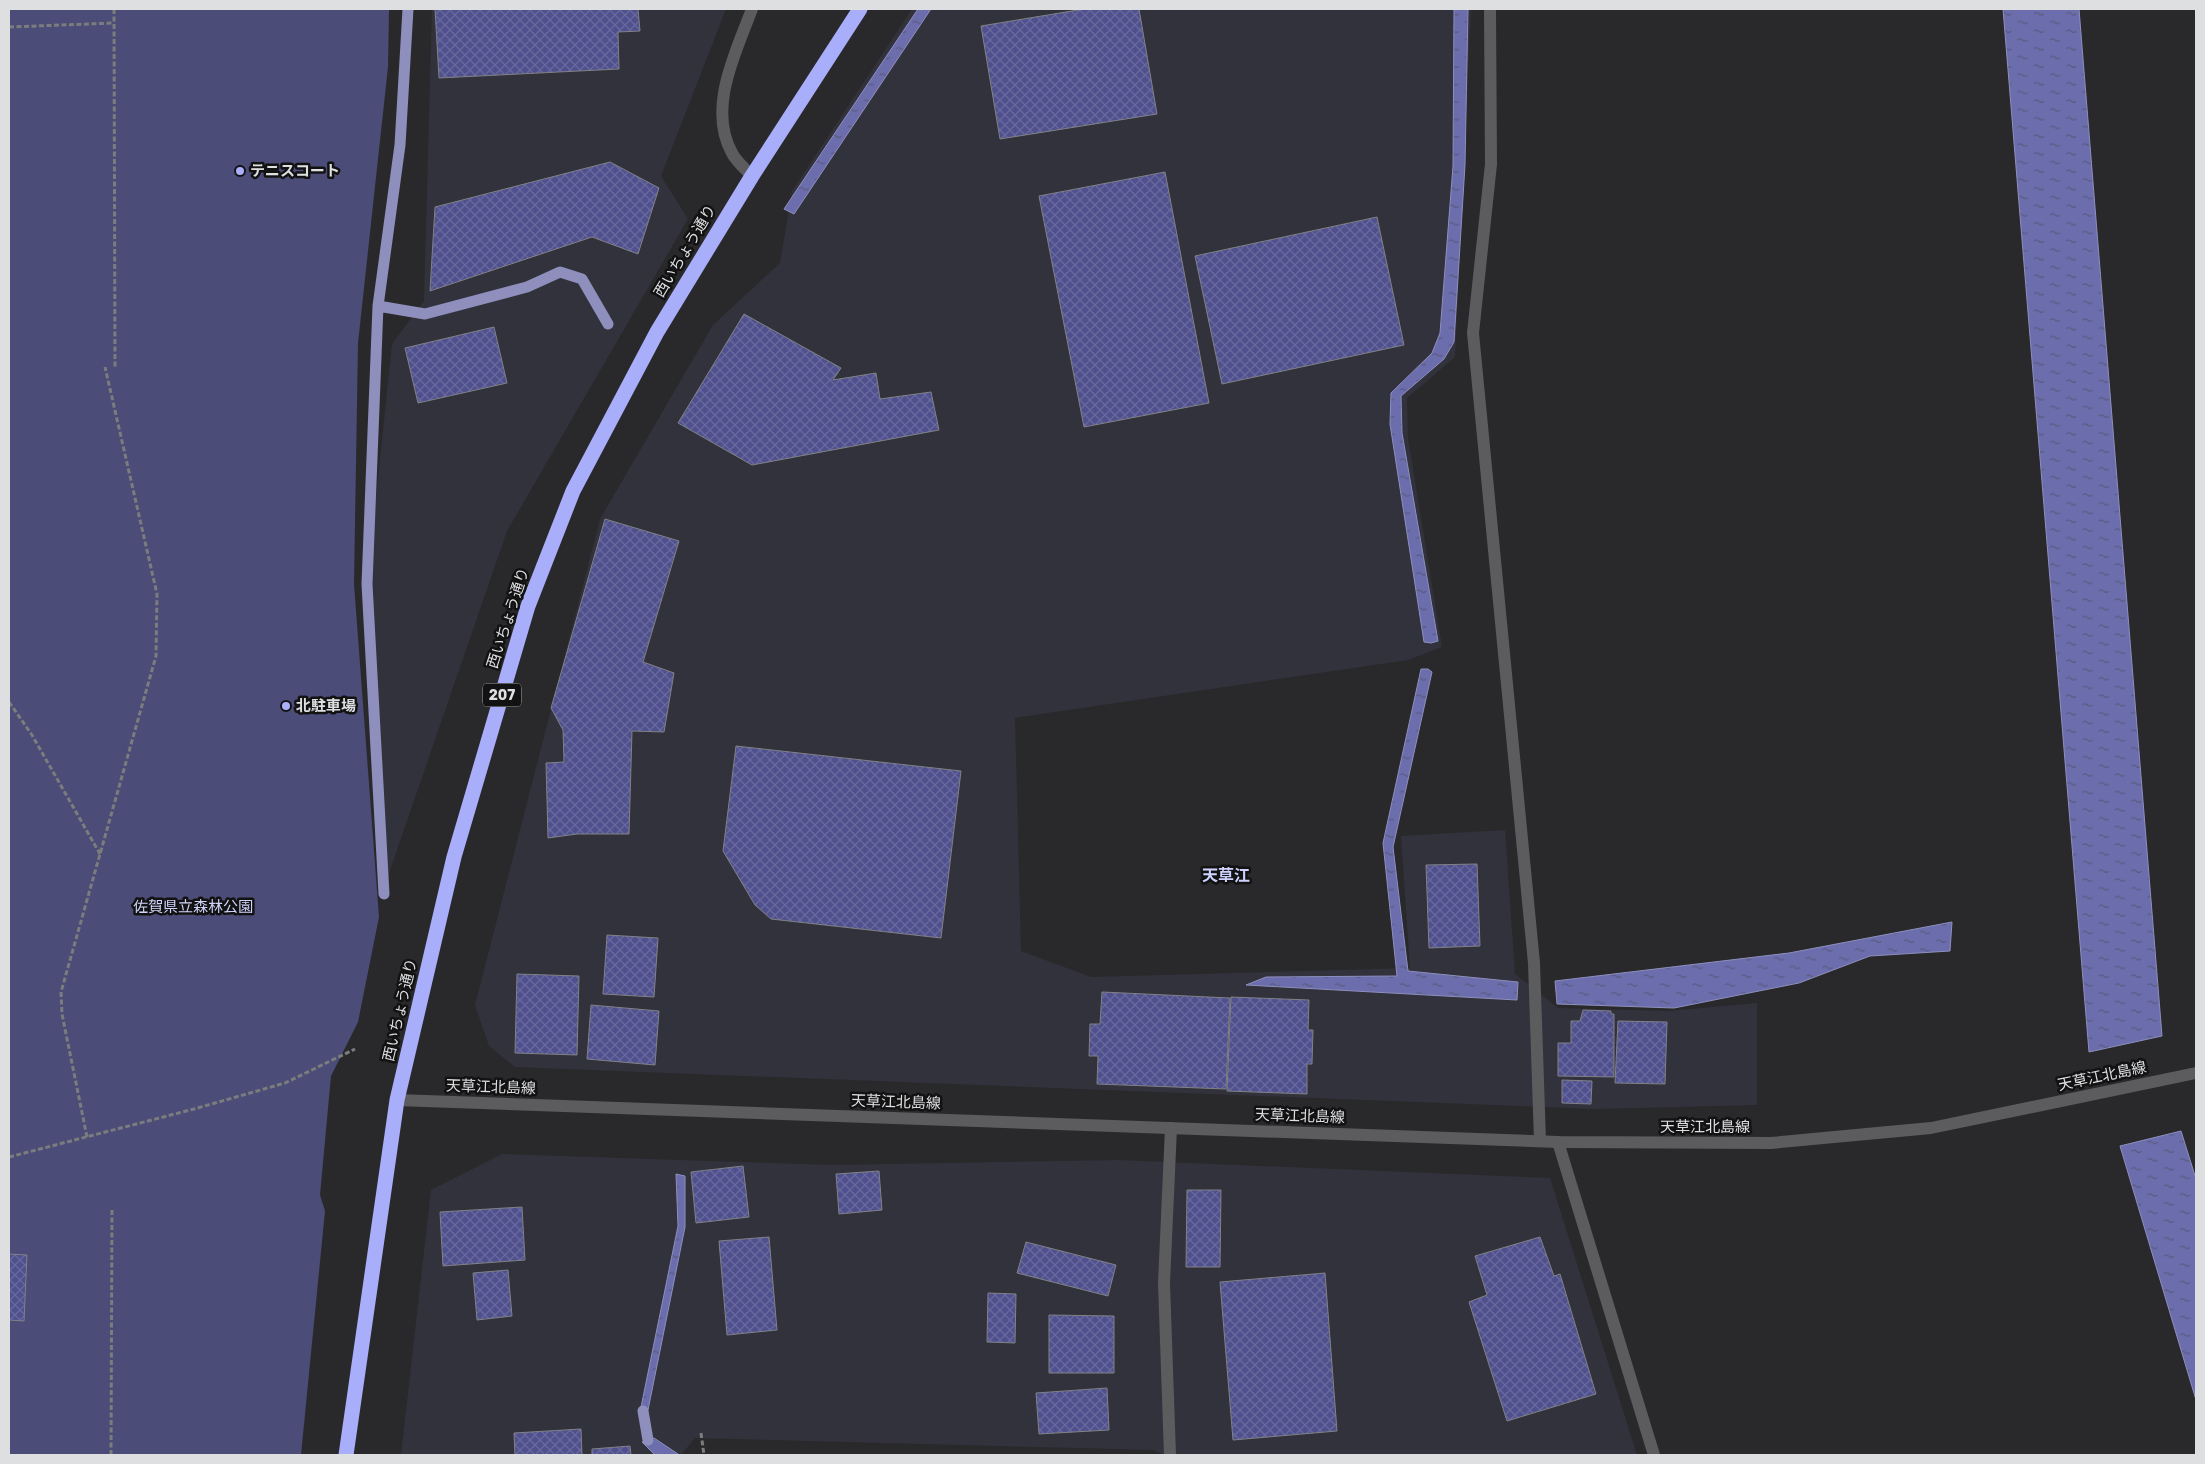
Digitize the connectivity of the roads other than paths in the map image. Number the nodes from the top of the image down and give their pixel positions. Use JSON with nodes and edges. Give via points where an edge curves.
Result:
{"nodes":[{"id":1,"x":752,"y":9,"type":"edge"},
{"id":2,"x":860,"y":9,"type":"edge"},
{"id":3,"x":1490,"y":9,"type":"edge"},
{"id":4,"x":752,"y":176,"type":"junction"},
{"id":5,"x":2196,"y":1073,"type":"edge"},
{"id":6,"x":397,"y":1100,"type":"junction"},
{"id":7,"x":1171,"y":1128,"type":"junction"},
{"id":8,"x":1540,"y":1141,"type":"junction"},
{"id":9,"x":1558,"y":1142,"type":"junction"},
{"id":10,"x":346,"y":1455,"type":"edge"},
{"id":11,"x":1170,"y":1455,"type":"edge"},
{"id":12,"x":1654,"y":1455,"type":"edge"}],
"edges":[{"from":1,"to":4,"type":"street","via":[[731,67],[722,104],[724,130],[732,153]]},
{"from":2,"to":4,"type":"highway","name":"西いちょう通り","number":"207"},
{"from":3,"to":8,"type":"street","via":[[1491,164],[1473,333],[1534,963]]},
{"from":4,"to":6,"type":"highway","name":"西いちょう通り","number":"207","via":[[656,332],[573,491],[528,606],[454,857]]},
{"from":5,"to":9,"type":"street","name":"天草江北島線","via":[[1931,1128],[1771,1143]]},
{"from":6,"to":7,"type":"street","name":"天草江北島線"},
{"from":6,"to":10,"type":"highway","name":"西いちょう通り","number":"207"},
{"from":7,"to":8,"type":"street","name":"天草江北島線"},
{"from":7,"to":11,"type":"street","via":[[1164,1283]]},
{"from":8,"to":9,"type":"street","name":"天草江北島線"},
{"from":9,"to":12,"type":"street"}]}
